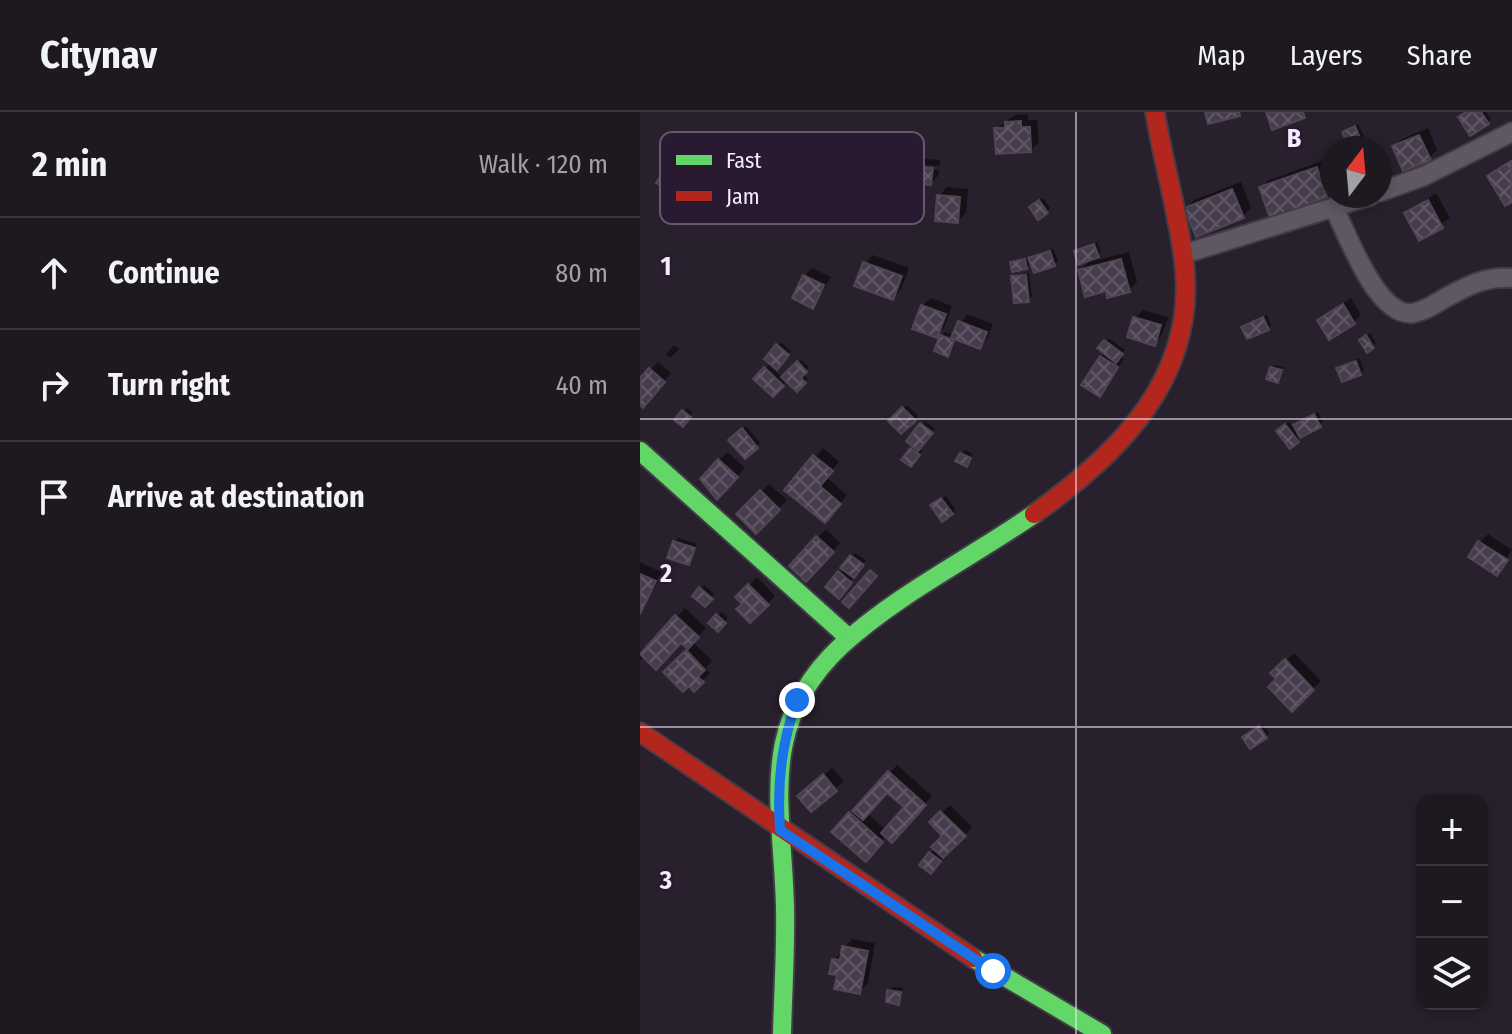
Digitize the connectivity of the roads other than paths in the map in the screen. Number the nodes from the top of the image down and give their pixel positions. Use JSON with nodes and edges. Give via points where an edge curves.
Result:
{"nodes":[{"id":1,"x":1155,"y":112,"type":"edge"},
{"id":2,"x":1512,"y":132,"type":"edge"},
{"id":3,"x":1392,"y":188,"type":"edge"},
{"id":4,"x":1334,"y":208,"type":"joint"},
{"id":5,"x":1184,"y":254,"type":"junction"},
{"id":6,"x":1512,"y":278,"type":"edge"},
{"id":7,"x":640,"y":451,"type":"edge"},
{"id":8,"x":849,"y":638,"type":"junction"},
{"id":9,"x":640,"y":732,"type":"edge"},
{"id":10,"x":780,"y":830,"type":"junction"},
{"id":11,"x":782,"y":1034,"type":"edge"},
{"id":12,"x":1102,"y":1034,"type":"edge"}],
"edges":[{"from":1,"to":5,"type":"street"},
{"from":2,"to":3,"type":"street"},
{"from":4,"to":5,"type":"street"},
{"from":4,"to":6,"type":"street","via":[[1373,286],[1398,311],[1427,309],[1487,278]]},
{"from":5,"to":8,"type":"street","via":[[1186,317],[1169,373],[1119,444],[1089,473]]},
{"from":7,"to":8,"type":"street"},
{"from":8,"to":10,"type":"street","via":[[797,700],[783,740],[777,785]]},
{"from":9,"to":10,"type":"street"},
{"from":10,"to":11,"type":"street","via":[[785,907]]},
{"from":10,"to":12,"type":"street","via":[[993,971]]}]}
